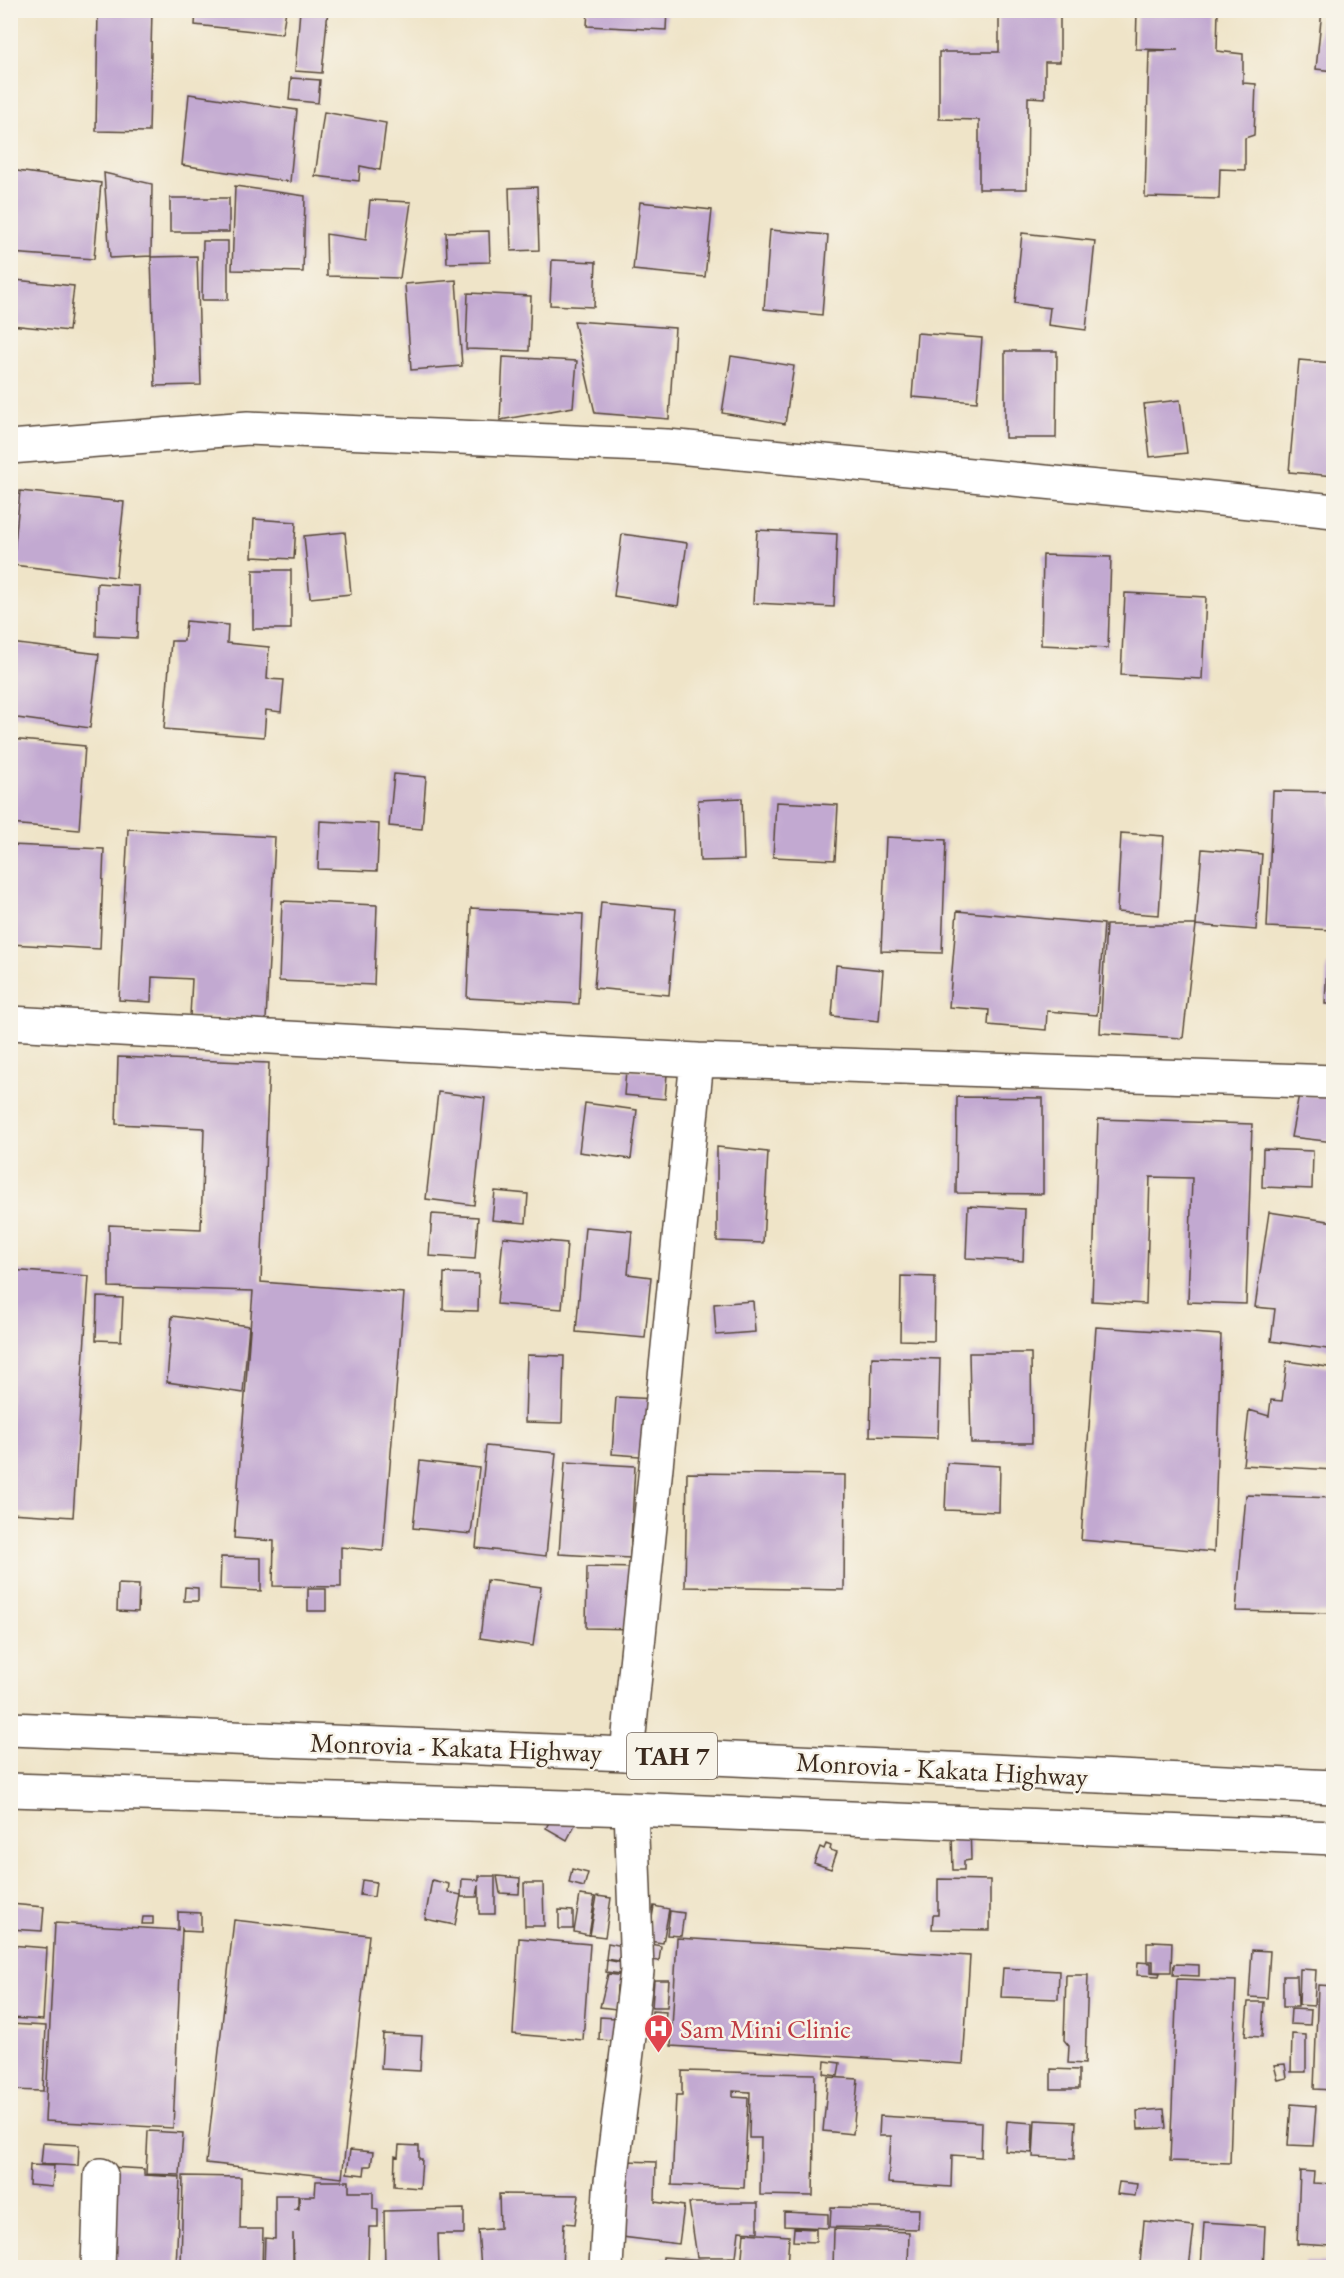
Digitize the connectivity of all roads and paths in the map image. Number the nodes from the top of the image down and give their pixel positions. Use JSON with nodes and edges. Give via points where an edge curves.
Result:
{"nodes":[{"id":1,"x":10,"y":447,"type":"edge"},
{"id":2,"x":1334,"y":511,"type":"edge"},
{"id":3,"x":10,"y":1023,"type":"edge"},
{"id":4,"x":697,"y":1060,"type":"junction"},
{"id":5,"x":1334,"y":1082,"type":"edge"},
{"id":6,"x":10,"y":1729,"type":"edge"},
{"id":7,"x":627,"y":1754,"type":"junction"},
{"id":8,"x":1334,"y":1787,"type":"edge"},
{"id":9,"x":10,"y":1790,"type":"edge"},
{"id":10,"x":631,"y":1809,"type":"junction"},
{"id":11,"x":1334,"y":1838,"type":"edge"},
{"id":12,"x":101,"y":2175,"type":"dead end"},
{"id":13,"x":98,"y":2268,"type":"edge"},
{"id":14,"x":606,"y":2268,"type":"edge"}],
"edges":[{"from":1,"to":2,"type":"main road","via":[[248,428],[656,446]]},
{"from":3,"to":4,"type":"main road"},
{"from":4,"to":5,"type":"main road"},
{"from":4,"to":7,"type":"main road"},
{"from":6,"to":7,"type":"main road","name":"Monrovia - Kakata Highway","number":"TAH 7"},
{"from":7,"to":8,"type":"main road","name":"Monrovia - Kakata Highway","number":"TAH 7"},
{"from":9,"to":10,"type":"main road","name":"Monrovia - Kakata Highway","number":"TAH 7"},
{"from":10,"to":11,"type":"main road","name":"Monrovia - Kakata Highway","number":"TAH 7"},
{"from":10,"to":14,"type":"main road","via":[[638,1971],[610,2190]]},
{"from":12,"to":13,"type":"main road"}]}
